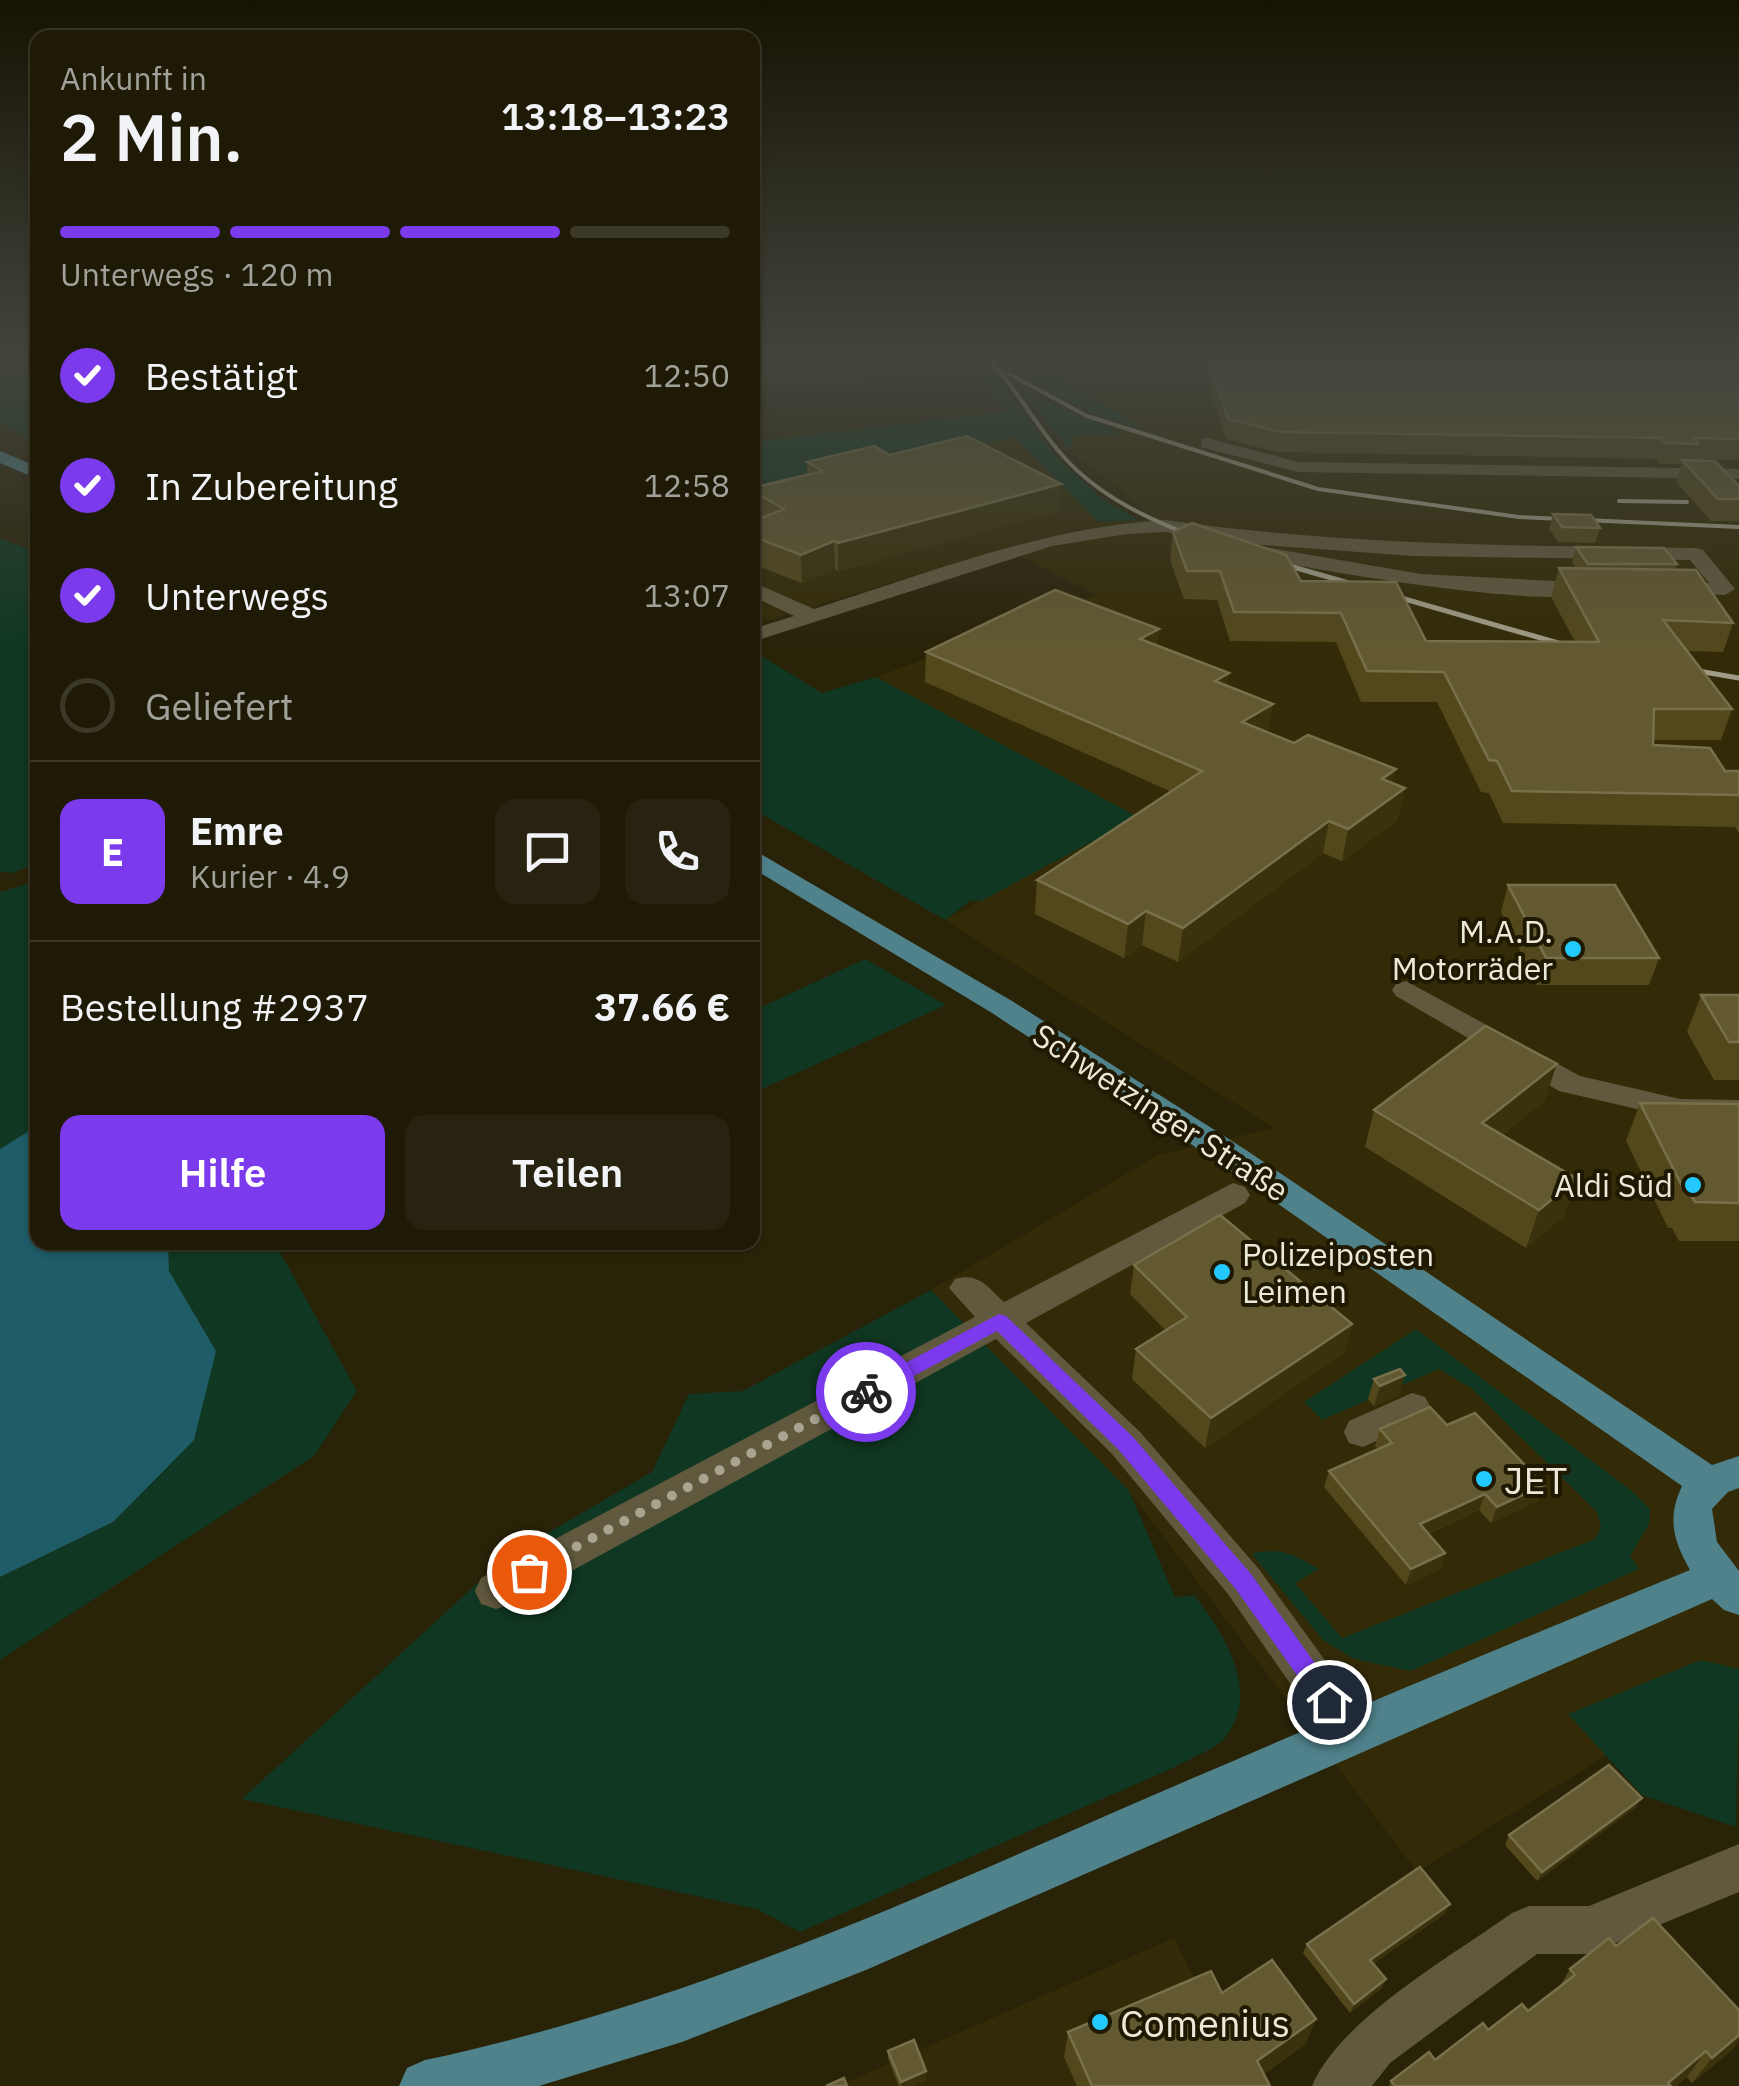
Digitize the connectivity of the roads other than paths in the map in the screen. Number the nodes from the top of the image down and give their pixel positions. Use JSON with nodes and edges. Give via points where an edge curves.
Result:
{"nodes":[{"id":1,"x":1251,"y":454,"type":"edge"},
{"id":2,"x":0,"y":456,"type":"edge"},
{"id":3,"x":30,"y":470,"type":"edge"},
{"id":4,"x":1739,"y":474,"type":"edge"},
{"id":5,"x":1193,"y":529,"type":"junction"},
{"id":6,"x":1609,"y":588,"type":"edge"},
{"id":7,"x":1645,"y":588,"type":"edge"},
{"id":8,"x":760,"y":592,"type":"edge"},
{"id":9,"x":812,"y":616,"type":"junction"},
{"id":10,"x":760,"y":633,"type":"edge"},
{"id":11,"x":760,"y":863,"type":"edge"},
{"id":12,"x":1406,"y":990,"type":"dead end"},
{"id":13,"x":1739,"y":1110,"type":"edge"},
{"id":14,"x":1233,"y":1194,"type":"dead end"},
{"id":15,"x":967,"y":1288,"type":"dead end"},
{"id":16,"x":999,"y":1321,"type":"junction"},
{"id":17,"x":1412,"y":1408,"type":"dead end"},
{"id":18,"x":1363,"y":1432,"type":"dead end"},
{"id":19,"x":1724,"y":1477,"type":"edge"},
{"id":20,"x":1728,"y":1587,"type":"edge"},
{"id":21,"x":496,"y":1590,"type":"dead end"},
{"id":22,"x":1350,"y":1732,"type":"junction"},
{"id":23,"x":1739,"y":1868,"type":"edge"},
{"id":24,"x":425,"y":2086,"type":"edge"},
{"id":25,"x":1338,"y":2086,"type":"edge"}],
"edges":[{"from":1,"to":4,"type":"street","via":[[1298,467]]},
{"from":2,"to":3,"type":"main road"},
{"from":5,"to":6,"type":"street","via":[[1239,548],[1335,570]]},
{"from":5,"to":7,"type":"street","via":[[1331,546],[1696,554],[1725,590]]},
{"from":5,"to":9,"type":"street","via":[[1128,528],[1049,541]]},
{"from":8,"to":9,"type":"street"},
{"from":9,"to":10,"type":"street"},
{"from":11,"to":19,"type":"main road","name":"Schwetzinger Straße","via":[[1002,1008]]},
{"from":12,"to":13,"type":"street","via":[[1570,1084],[1664,1106]]},
{"from":14,"to":16,"type":"street"},
{"from":15,"to":16,"type":"street"},
{"from":16,"to":21,"type":"street"},
{"from":16,"to":22,"type":"street","via":[[1126,1443],[1243,1581]]},
{"from":17,"to":18,"type":"street"},
{"from":19,"to":20,"type":"main road","via":[[1692,1504],[1691,1532]]},
{"from":20,"to":22,"type":"main road"},
{"from":22,"to":24,"type":"main road","via":[[910,1927],[716,2003],[518,2070]]},
{"from":23,"to":25,"type":"street","via":[[1588,1930],[1528,1930],[1372,2045]]}]}
